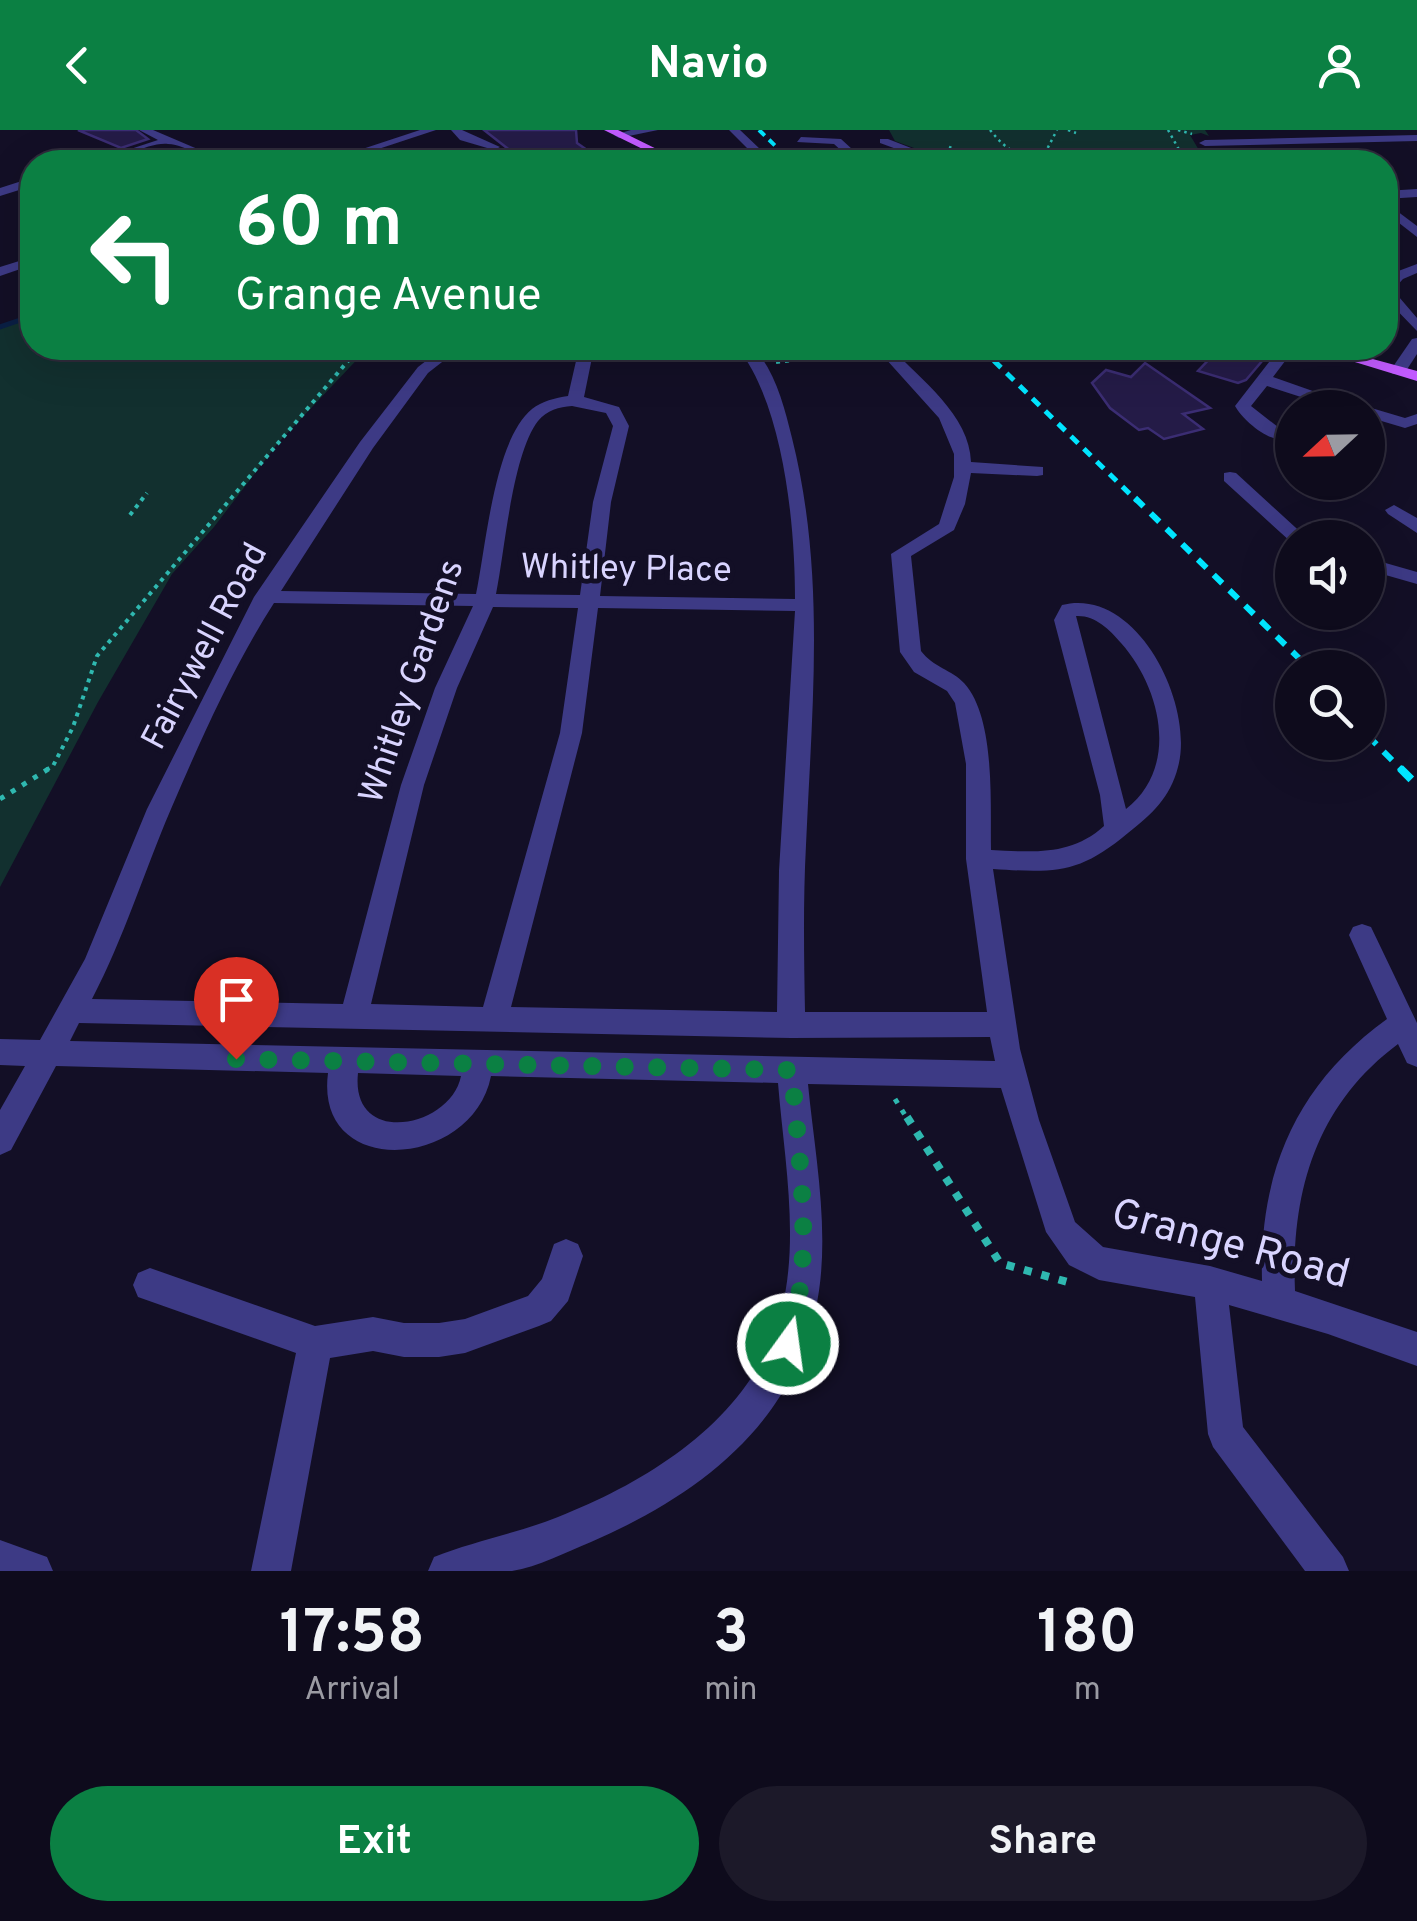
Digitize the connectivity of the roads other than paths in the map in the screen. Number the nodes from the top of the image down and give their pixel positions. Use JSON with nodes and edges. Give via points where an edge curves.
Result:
{"nodes":[{"id":1,"x":144,"y":130,"type":"edge"},
{"id":2,"x":456,"y":130,"type":"edge"},
{"id":3,"x":653,"y":130,"type":"edge"},
{"id":4,"x":734,"y":130,"type":"edge"},
{"id":5,"x":418,"y":131,"type":"edge"},
{"id":6,"x":614,"y":133,"type":"edge"},
{"id":7,"x":1417,"y":138,"type":"edge"},
{"id":8,"x":887,"y":139,"type":"edge"},
{"id":9,"x":168,"y":140,"type":"junction"},
{"id":10,"x":802,"y":140,"type":"dead end"},
{"id":11,"x":1330,"y":140,"type":"junction"},
{"id":12,"x":1205,"y":145,"type":"dead end"},
{"id":13,"x":494,"y":148,"type":"dead end"},
{"id":14,"x":135,"y":150,"type":"edge"},
{"id":15,"x":193,"y":150,"type":"edge"},
{"id":16,"x":363,"y":150,"type":"edge"},
{"id":17,"x":648,"y":150,"type":"edge"},
{"id":18,"x":754,"y":150,"type":"edge"},
{"id":19,"x":847,"y":150,"type":"edge"},
{"id":20,"x":913,"y":150,"type":"edge"},
{"id":21,"x":1342,"y":150,"type":"edge"},
{"id":22,"x":1398,"y":304,"type":"edge"},
{"id":23,"x":1417,"y":327,"type":"edge"},
{"id":24,"x":1417,"y":342,"type":"edge"},
{"id":25,"x":434,"y":360,"type":"edge"},
{"id":26,"x":584,"y":360,"type":"edge"},
{"id":27,"x":753,"y":360,"type":"edge"},
{"id":28,"x":894,"y":360,"type":"edge"},
{"id":29,"x":1277,"y":360,"type":"edge"},
{"id":30,"x":1359,"y":360,"type":"edge"},
{"id":31,"x":1398,"y":371,"type":"junction"},
{"id":32,"x":1417,"y":376,"type":"edge"},
{"id":33,"x":1262,"y":379,"type":"junction"},
{"id":34,"x":1297,"y":390,"type":"edge"},
{"id":35,"x":575,"y":401,"type":"junction"},
{"id":36,"x":1385,"y":417,"type":"edge"},
{"id":37,"x":1417,"y":419,"type":"edge"},
{"id":38,"x":1275,"y":431,"type":"edge"},
{"id":39,"x":964,"y":467,"type":"junction"},
{"id":40,"x":1026,"y":476,"type":"dead end"},
{"id":41,"x":1230,"y":477,"type":"dead end"},
{"id":42,"x":1394,"y":510,"type":"dead end"},
{"id":43,"x":1278,"y":520,"type":"edge"},
{"id":44,"x":1417,"y":528,"type":"edge"},
{"id":45,"x":1385,"y":569,"type":"edge"},
{"id":46,"x":1417,"y":578,"type":"edge"},
{"id":47,"x":264,"y":597,"type":"junction"},
{"id":48,"x":485,"y":600,"type":"junction"},
{"id":49,"x":589,"y":602,"type":"junction"},
{"id":50,"x":808,"y":604,"type":"junction"},
{"id":51,"x":1117,"y":828,"type":"junction"},
{"id":52,"x":978,"y":859,"type":"junction"},
{"id":53,"x":1362,"y":935,"type":"dead end"},
{"id":54,"x":72,"y":1011,"type":"junction"},
{"id":55,"x":324,"y":1017,"type":"junction"},
{"id":56,"x":354,"y":1017,"type":"junction"},
{"id":57,"x":501,"y":1020,"type":"junction"},
{"id":58,"x":1001,"y":1024,"type":"junction"},
{"id":59,"x":1402,"y":1024,"type":"junction"},
{"id":60,"x":753,"y":1025,"type":"junction"},
{"id":61,"x":791,"y":1026,"type":"junction"},
{"id":62,"x":829,"y":1026,"type":"junction"},
{"id":63,"x":0,"y":1052,"type":"edge"},
{"id":64,"x":46,"y":1054,"type":"junction"},
{"id":65,"x":1417,"y":1054,"type":"edge"},
{"id":66,"x":345,"y":1060,"type":"junction"},
{"id":67,"x":312,"y":1061,"type":"junction"},
{"id":68,"x":489,"y":1064,"type":"junction"},
{"id":69,"x":753,"y":1070,"type":"junction"},
{"id":70,"x":792,"y":1070,"type":"junction"},
{"id":71,"x":831,"y":1071,"type":"junction"},
{"id":72,"x":1011,"y":1075,"type":"junction"},
{"id":73,"x":0,"y":1140,"type":"edge"},
{"id":74,"x":566,"y":1256,"type":"dead end"},
{"id":75,"x":150,"y":1284,"type":"dead end"},
{"id":76,"x":1210,"y":1284,"type":"junction"},
{"id":77,"x":1280,"y":1303,"type":"junction"},
{"id":78,"x":315,"y":1343,"type":"junction"},
{"id":79,"x":1417,"y":1349,"type":"edge"},
{"id":80,"x":270,"y":1571,"type":"edge"},
{"id":81,"x":448,"y":1571,"type":"edge"},
{"id":82,"x":1329,"y":1571,"type":"edge"}],
"edges":[{"from":1,"to":9,"type":"street"},
{"from":2,"to":13,"type":"street"},
{"from":3,"to":6,"type":"street"},
{"from":4,"to":18,"type":"street"},
{"from":5,"to":16,"type":"street"},
{"from":6,"to":17,"type":"main road"},
{"from":7,"to":11,"type":"street"},
{"from":8,"to":20,"type":"street"},
{"from":9,"to":14,"type":"street"},
{"from":9,"to":15,"type":"street"},
{"from":10,"to":19,"type":"street","via":[[837,141]]},
{"from":11,"to":12,"type":"street"},
{"from":11,"to":21,"type":"street"},
{"from":22,"to":23,"type":"street"},
{"from":24,"to":31,"type":"street"},
{"from":25,"to":47,"type":"street","name":"Fairywell Road"},
{"from":26,"to":35,"type":"street"},
{"from":27,"to":50,"type":"street","via":[[792,472]]},
{"from":28,"to":39,"type":"street","via":[[947,416]]},
{"from":29,"to":33,"type":"street"},
{"from":30,"to":31,"type":"main road"},
{"from":31,"to":32,"type":"main road"},
{"from":33,"to":34,"type":"street"},
{"from":33,"to":38,"type":"street","via":[[1244,402],[1245,412]]},
{"from":35,"to":48,"type":"street","name":"Whitley Gardens","via":[[544,408],[530,420],[504,497]]},
{"from":35,"to":49,"type":"street","via":[[606,406],[622,422],[594,535]]},
{"from":36,"to":37,"type":"street"},
{"from":39,"to":40,"type":"street"},
{"from":39,"to":52,"type":"street","name":"Grange Road","via":[[946,527],[908,547],[900,562],[911,652],[966,702],[978,764]]},
{"from":41,"to":43,"type":"street"},
{"from":42,"to":44,"type":"street"},
{"from":45,"to":46,"type":"street"},
{"from":47,"to":48,"type":"street","name":"Whitley Place"},
{"from":47,"to":54,"type":"street","name":"Fairywell Road","via":[[174,774]]},
{"from":48,"to":49,"type":"street","name":"Whitley Place"},
{"from":48,"to":56,"type":"street","name":"Whitley Gardens","via":[[414,781]]},
{"from":49,"to":50,"type":"street","name":"Whitley Place"},
{"from":49,"to":57,"type":"street","via":[[559,786],[501,987]]},
{"from":50,"to":61,"type":"street","via":[[791,896]]},
{"from":51,"to":51,"type":"street","via":[[1064,620],[1080,607],[1100,612],[1129,638],[1158,683],[1169,716],[1170,746],[1159,786]]},
{"from":51,"to":52,"type":"street","via":[[1099,846],[1065,859]]},
{"from":52,"to":58,"type":"street","name":"Grange Road"},
{"from":53,"to":59,"type":"street"},
{"from":54,"to":55,"type":"street"},
{"from":54,"to":64,"type":"street","name":"Fairywell Road"},
{"from":55,"to":56,"type":"street"},
{"from":55,"to":67,"type":"street"},
{"from":56,"to":57,"type":"street"},
{"from":57,"to":60,"type":"street"},
{"from":57,"to":68,"type":"street"},
{"from":58,"to":62,"type":"street"},
{"from":58,"to":72,"type":"street","name":"Grange Road"},
{"from":59,"to":65,"type":"street"},
{"from":59,"to":77,"type":"street","via":[[1337,1080],[1296,1148],[1279,1220]]},
{"from":60,"to":61,"type":"street"},
{"from":60,"to":69,"type":"street"},
{"from":61,"to":62,"type":"street"},
{"from":62,"to":71,"type":"street"},
{"from":63,"to":64,"type":"street"},
{"from":64,"to":67,"type":"street"},
{"from":64,"to":73,"type":"street","name":"Fairywell Road"},
{"from":66,"to":67,"type":"street"},
{"from":66,"to":68,"type":"street"},
{"from":66,"to":68,"type":"street","via":[[348,1110],[365,1129],[392,1137],[429,1130],[460,1110]]},
{"from":68,"to":69,"type":"street"},
{"from":69,"to":70,"type":"street"},
{"from":70,"to":71,"type":"street"},
{"from":70,"to":81,"type":"street","via":[[801,1290],[788,1344],[759,1398],[712,1451],[650,1493],[543,1540]]},
{"from":71,"to":72,"type":"street"},
{"from":72,"to":76,"type":"street","name":"Grange Road","via":[[1056,1221],[1068,1240],[1100,1263]]},
{"from":74,"to":78,"type":"street","via":[[546,1304],[485,1329],[439,1340],[373,1334]]},
{"from":75,"to":78,"type":"street"},
{"from":76,"to":77,"type":"street","name":"Grange Road"},
{"from":76,"to":82,"type":"street","via":[[1226,1434]]},
{"from":77,"to":79,"type":"street","name":"Grange Road"},
{"from":78,"to":80,"type":"street"}]}
